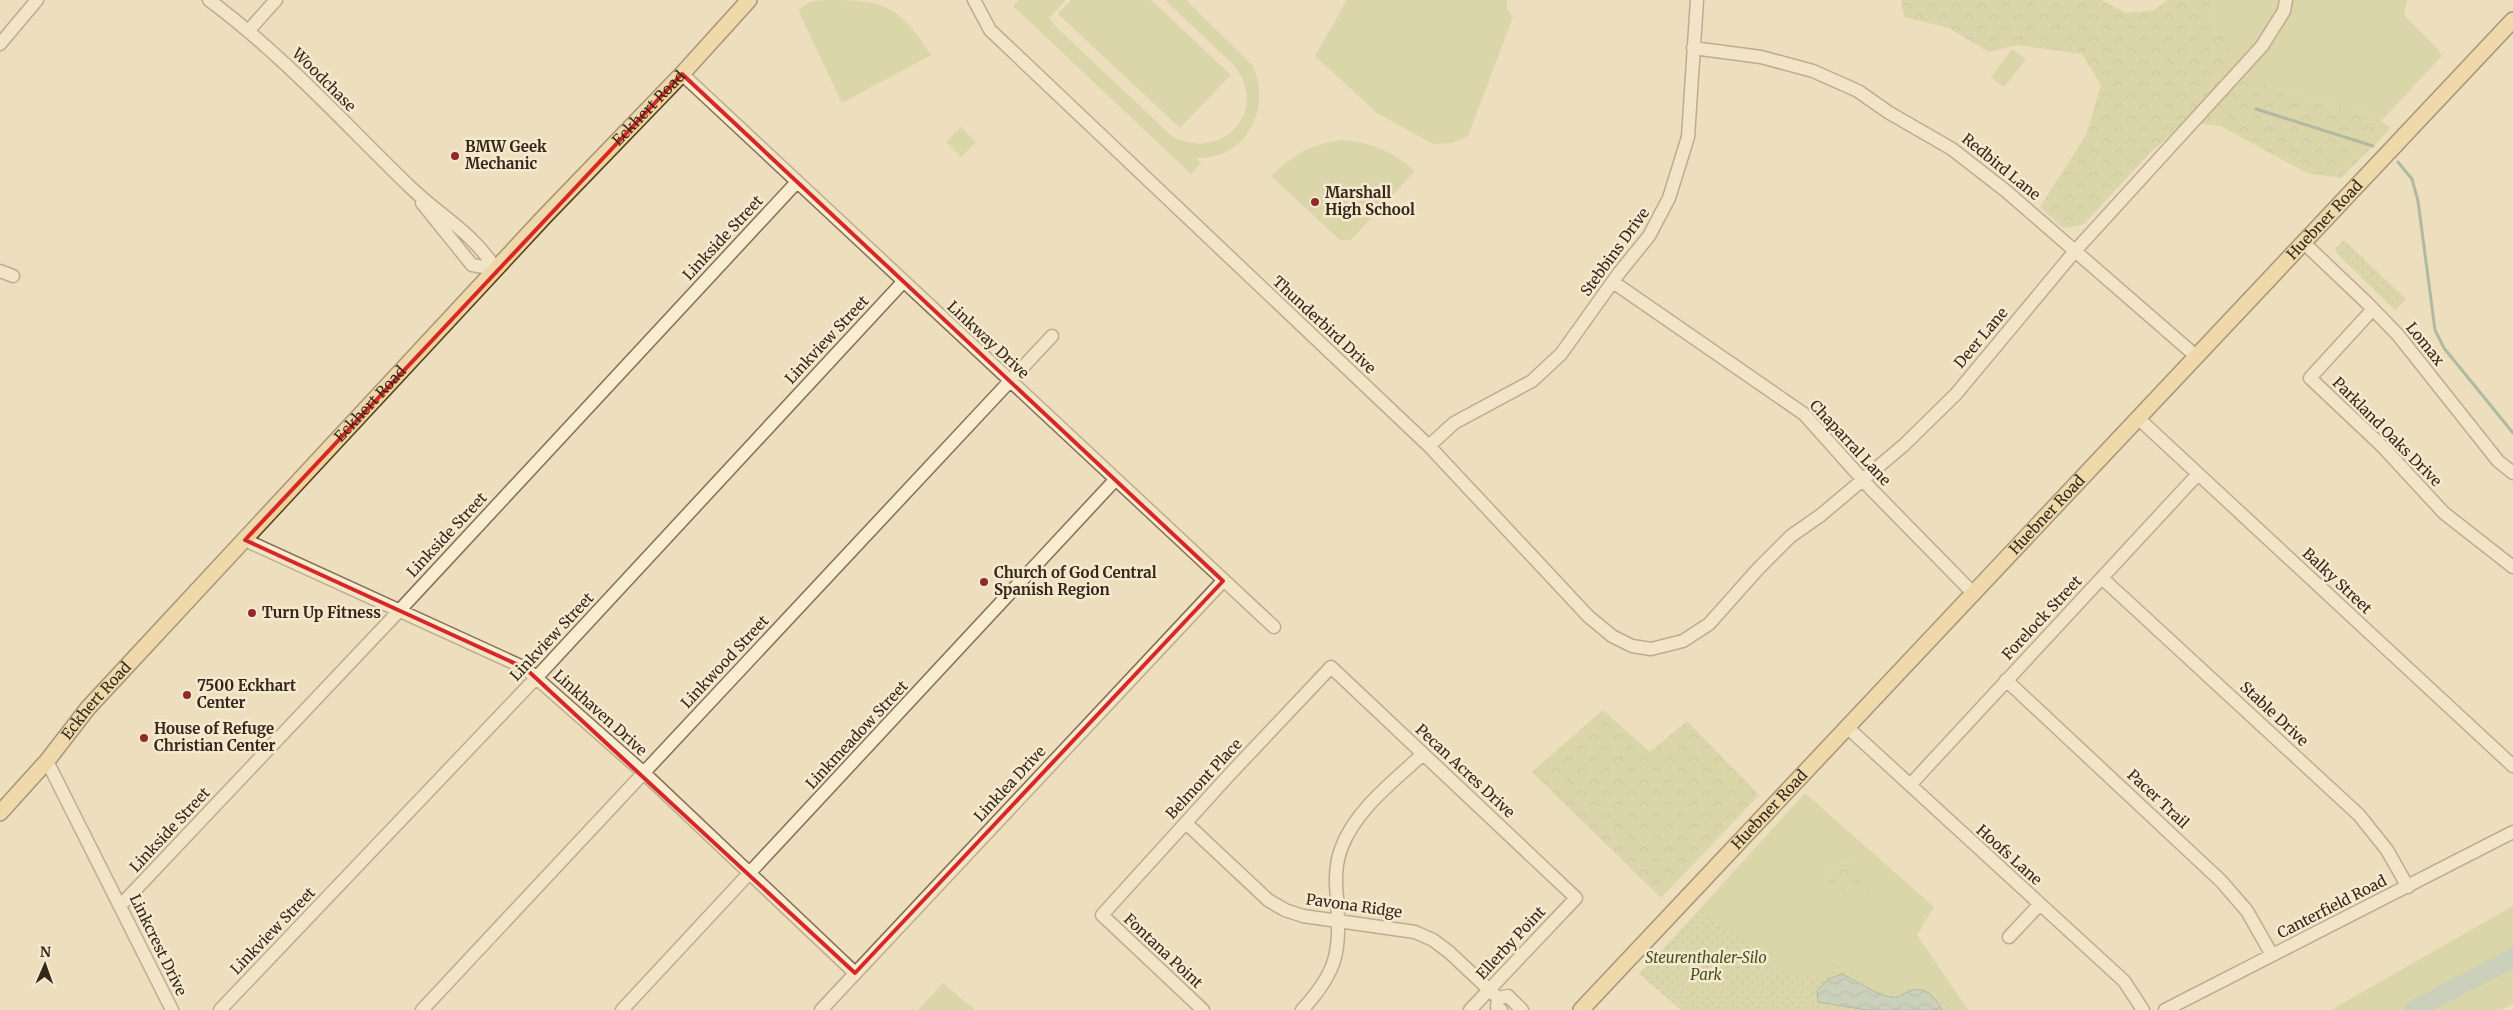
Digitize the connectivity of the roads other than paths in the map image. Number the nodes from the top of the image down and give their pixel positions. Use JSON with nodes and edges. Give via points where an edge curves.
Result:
{"nodes":[{"id":1,"x":37,"y":0,"type":"edge"},
{"id":2,"x":209,"y":0,"type":"edge"},
{"id":3,"x":276,"y":0,"type":"edge"},
{"id":4,"x":749,"y":0,"type":"edge"},
{"id":5,"x":974,"y":0,"type":"edge"},
{"id":6,"x":1697,"y":0,"type":"edge"},
{"id":7,"x":2285,"y":5,"type":"edge"},
{"id":8,"x":2513,"y":20,"type":"edge"},
{"id":9,"x":249,"y":30,"type":"junction"},
{"id":10,"x":0,"y":44,"type":"edge"},
{"id":11,"x":1693,"y":48,"type":"junction"},
{"id":12,"x":682,"y":74,"type":"junction"},
{"id":13,"x":796,"y":183,"type":"junction"},
{"id":14,"x":2304,"y":244,"type":"junction"},
{"id":15,"x":2075,"y":251,"type":"junction"},
{"id":16,"x":496,"y":269,"type":"junction"},
{"id":17,"x":0,"y":271,"type":"edge"},
{"id":18,"x":13,"y":276,"type":"dead end"},
{"id":19,"x":903,"y":282,"type":"junction"},
{"id":20,"x":1613,"y":282,"type":"junction"},
{"id":21,"x":2373,"y":309,"type":"junction"},
{"id":22,"x":1052,"y":336,"type":"dead end"},
{"id":23,"x":2197,"y":357,"type":"junction"},
{"id":24,"x":1009,"y":382,"type":"junction"},
{"id":25,"x":2139,"y":419,"type":"junction"},
{"id":26,"x":1429,"y":446,"type":"junction"},
{"id":27,"x":2513,"y":473,"type":"edge"},
{"id":28,"x":2198,"y":474,"type":"junction"},
{"id":29,"x":1116,"y":480,"type":"junction"},
{"id":30,"x":1863,"y":480,"type":"junction"},
{"id":31,"x":245,"y":540,"type":"junction"},
{"id":32,"x":2513,"y":567,"type":"edge"},
{"id":33,"x":2102,"y":578,"type":"junction"},
{"id":34,"x":1223,"y":581,"type":"junction"},
{"id":35,"x":1974,"y":594,"type":"junction"},
{"id":36,"x":399,"y":611,"type":"junction"},
{"id":37,"x":1274,"y":628,"type":"dead end"},
{"id":38,"x":1666,"y":646,"type":"joint"},
{"id":39,"x":1332,"y":667,"type":"joint"},
{"id":40,"x":536,"y":678,"type":"junction"},
{"id":41,"x":2006,"y":680,"type":"junction"},
{"id":42,"x":1848,"y":728,"type":"junction"},
{"id":43,"x":1423,"y":754,"type":"junction"},
{"id":44,"x":47,"y":761,"type":"junction"},
{"id":45,"x":2513,"y":766,"type":"edge"},
{"id":46,"x":644,"y":774,"type":"junction"},
{"id":47,"x":1910,"y":785,"type":"junction"},
{"id":48,"x":0,"y":813,"type":"edge"},
{"id":49,"x":1186,"y":824,"type":"junction"},
{"id":50,"x":2513,"y":832,"type":"edge"},
{"id":51,"x":750,"y":874,"type":"junction"},
{"id":52,"x":2408,"y":887,"type":"junction"},
{"id":53,"x":1576,"y":898,"type":"joint"},
{"id":54,"x":2040,"y":904,"type":"junction"},
{"id":55,"x":120,"y":906,"type":"junction"},
{"id":56,"x":1102,"y":915,"type":"joint"},
{"id":57,"x":1338,"y":921,"type":"junction"},
{"id":58,"x":2009,"y":937,"type":"dead end"},
{"id":59,"x":2272,"y":955,"type":"junction"},
{"id":60,"x":855,"y":973,"type":"junction"},
{"id":61,"x":1496,"y":999,"type":"edge"},
{"id":62,"x":172,"y":1010,"type":"edge"},
{"id":63,"x":220,"y":1010,"type":"edge"},
{"id":64,"x":422,"y":1010,"type":"edge"},
{"id":65,"x":622,"y":1010,"type":"edge"},
{"id":66,"x":821,"y":1010,"type":"edge"},
{"id":67,"x":1203,"y":1010,"type":"edge"},
{"id":68,"x":1302,"y":1010,"type":"edge"},
{"id":69,"x":1470,"y":1010,"type":"edge"},
{"id":70,"x":1522,"y":1010,"type":"edge"},
{"id":71,"x":1581,"y":1010,"type":"edge"},
{"id":72,"x":2143,"y":1010,"type":"edge"},
{"id":73,"x":2165,"y":1010,"type":"edge"}],
"edges":[{"from":1,"to":10,"type":"street"},
{"from":2,"to":9,"type":"street","name":"Woodchase"},
{"from":3,"to":9,"type":"street"},
{"from":4,"to":12,"type":"main road","name":"Eckhert Road"},
{"from":5,"to":26,"type":"street","name":"Thunderbird Drive","via":[[990,30]]},
{"from":6,"to":11,"type":"street","name":"Stebbins Drive"},
{"from":7,"to":15,"type":"street","name":"Deer Lane","via":[[2262,46]]},
{"from":8,"to":14,"type":"main road","name":"Huebner Road"},
{"from":9,"to":16,"type":"street","name":"Woodchase","via":[[412,188],[472,265]]},
{"from":11,"to":15,"type":"street","name":"Redbird Lane","via":[[1760,57],[1813,70],[1858,91],[1980,168]]},
{"from":11,"to":20,"type":"street","name":"Stebbins Drive","via":[[1688,137],[1670,198],[1650,236]]},
{"from":12,"to":13,"type":"street","name":"Linkway Drive"},
{"from":12,"to":16,"type":"main road","name":"Eckhert Road"},
{"from":13,"to":19,"type":"street","name":"Linkway Drive"},
{"from":13,"to":36,"type":"street","name":"Linkside Street"},
{"from":14,"to":21,"type":"street","name":"Lomax"},
{"from":14,"to":23,"type":"main road","name":"Huebner Road"},
{"from":15,"to":23,"type":"street","name":"Redbird Lane"},
{"from":15,"to":30,"type":"street","name":"Deer Lane","via":[[1956,394]]},
{"from":16,"to":31,"type":"main road","name":"Eckhert Road"},
{"from":17,"to":18,"type":"street"},
{"from":19,"to":24,"type":"street","name":"Linkway Drive"},
{"from":19,"to":40,"type":"street","name":"Linkview Street"},
{"from":20,"to":26,"type":"street","name":"Stebbins Drive","via":[[1561,354],[1543,373],[1454,423]]},
{"from":20,"to":30,"type":"street","name":"Chaparral Lane","via":[[1804,414]]},
{"from":21,"to":27,"type":"street","name":"Lomax","via":[[2398,335],[2498,461]]},
{"from":21,"to":32,"type":"street","name":"Parkland Oaks Drive","via":[[2310,378],[2382,446],[2444,513]]},
{"from":22,"to":24,"type":"street","name":"Linkwood Street"},
{"from":23,"to":25,"type":"main road","name":"Huebner Road"},
{"from":24,"to":29,"type":"street","name":"Linkway Drive"},
{"from":24,"to":46,"type":"street","name":"Linkwood Street"},
{"from":25,"to":28,"type":"street","name":"Balky Street"},
{"from":25,"to":35,"type":"main road","name":"Huebner Road"},
{"from":26,"to":38,"type":"street","name":"Thunderbird Drive","via":[[1588,616],[1612,636],[1632,646],[1650,649]]},
{"from":28,"to":33,"type":"street","name":"Forelock Street"},
{"from":28,"to":45,"type":"street","name":"Balky Street"},
{"from":29,"to":34,"type":"street","name":"Linkway Drive"},
{"from":29,"to":51,"type":"street","name":"Linkmeadow Street"},
{"from":30,"to":35,"type":"street","name":"Chaparral Lane"},
{"from":30,"to":38,"type":"street","name":"Deer Lane","via":[[1791,536],[1709,624],[1683,641]]},
{"from":31,"to":36,"type":"street","name":"Linkhaven Drive"},
{"from":31,"to":44,"type":"main road","name":"Eckhert Road","via":[[88,708]]},
{"from":33,"to":41,"type":"street","name":"Forelock Street"},
{"from":33,"to":52,"type":"street","name":"Stable Drive","via":[[2359,815],[2387,850]]},
{"from":34,"to":37,"type":"street","name":"Linkway Drive"},
{"from":34,"to":60,"type":"street","name":"Linklea Drive"},
{"from":35,"to":42,"type":"main road","name":"Huebner Road"},
{"from":36,"to":40,"type":"street","name":"Linkhaven Drive","via":[[525,668]]},
{"from":36,"to":55,"type":"street","name":"Linkside Street"},
{"from":39,"to":43,"type":"street","name":"Pecan Acres Drive"},
{"from":39,"to":49,"type":"street","name":"Belmont Place"},
{"from":40,"to":46,"type":"street","name":"Linkhaven Drive"},
{"from":40,"to":63,"type":"street","name":"Linkview Street"},
{"from":41,"to":47,"type":"street","name":"Forelock Street"},
{"from":41,"to":59,"type":"street","name":"Pacer Trail","via":[[2221,880],[2247,911]]},
{"from":42,"to":47,"type":"street","name":"Hoofs Lane"},
{"from":42,"to":71,"type":"main road","name":"Huebner Road"},
{"from":43,"to":53,"type":"street","name":"Pecan Acres Drive"},
{"from":43,"to":57,"type":"street","via":[[1383,791],[1355,822],[1344,841],[1336,869]]},
{"from":44,"to":48,"type":"main road","name":"Eckhert Road"},
{"from":44,"to":55,"type":"street","name":"Linkcrest Drive"},
{"from":46,"to":51,"type":"street","name":"Linkhaven Drive"},
{"from":46,"to":64,"type":"street","name":"Linkwood Street"},
{"from":47,"to":54,"type":"street","name":"Hoofs Lane"},
{"from":49,"to":56,"type":"street","name":"Belmont Place"},
{"from":49,"to":57,"type":"street","name":"Pavona Ridge","via":[[1268,900],[1294,913]]},
{"from":50,"to":52,"type":"street","name":"Canterfield Road"},
{"from":51,"to":60,"type":"street","name":"Linkhaven Drive"},
{"from":51,"to":65,"type":"street","name":"Linkmeadow Street"},
{"from":52,"to":59,"type":"street","name":"Canterfield Road"},
{"from":53,"to":61,"type":"street","name":"Ellerby Point"},
{"from":54,"to":58,"type":"street"},
{"from":54,"to":72,"type":"street","name":"Hoofs Lane","via":[[2124,981]]},
{"from":55,"to":62,"type":"street","name":"Linkcrest Drive"},
{"from":56,"to":67,"type":"street","name":"Fontana Point"},
{"from":57,"to":61,"type":"street","name":"Pavona Ridge","via":[[1415,932],[1433,940]]},
{"from":57,"to":68,"type":"street","via":[[1338,947],[1333,966],[1325,983]]},
{"from":59,"to":73,"type":"street","name":"Canterfield Road"},
{"from":60,"to":66,"type":"street","name":"Linklea Drive"},
{"from":61,"to":69,"type":"street","name":"Ellerby Point"},
{"from":61,"to":70,"type":"street","name":"Pavona Ridge","via":[[1508,996]]}]}
